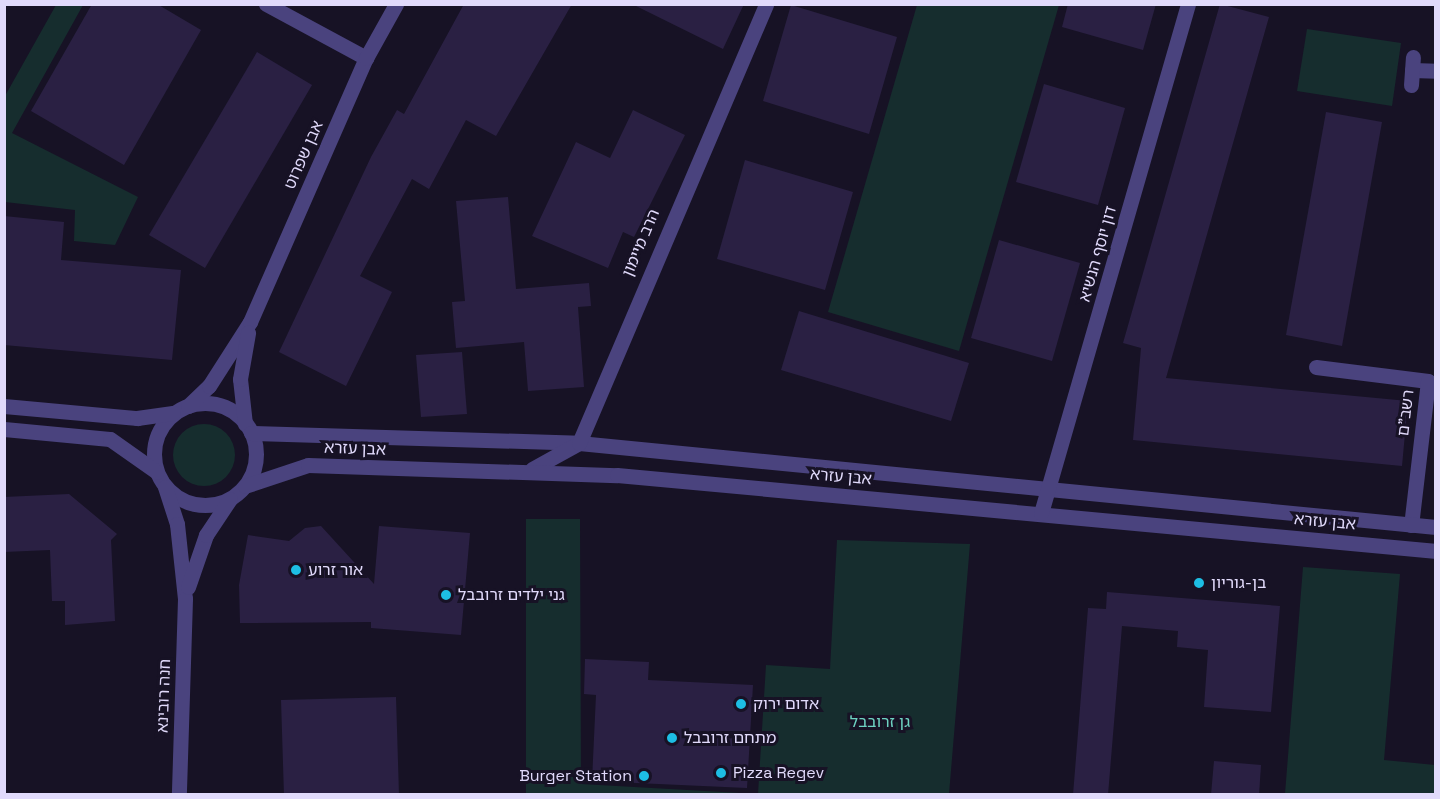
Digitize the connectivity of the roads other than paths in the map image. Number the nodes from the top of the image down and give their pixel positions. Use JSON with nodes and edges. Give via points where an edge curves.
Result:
{"nodes":[{"id":1,"x":266,"y":4,"type":"edge"},
{"id":2,"x":396,"y":4,"type":"edge"},
{"id":3,"x":766,"y":4,"type":"edge"},
{"id":4,"x":1188,"y":4,"type":"edge"},
{"id":5,"x":366,"y":58,"type":"junction"},
{"id":6,"x":1412,"y":71,"type":"dead end"},
{"id":7,"x":1436,"y":71,"type":"edge"},
{"id":8,"x":250,"y":322,"type":"junction"},
{"id":9,"x":1316,"y":367,"type":"dead end"},
{"id":10,"x":4,"y":406,"type":"edge"},
{"id":11,"x":182,"y":409,"type":"junction"},
{"id":12,"x":248,"y":428,"type":"junction"},
{"id":13,"x":4,"y":429,"type":"edge"},
{"id":14,"x":579,"y":443,"type":"junction"},
{"id":15,"x":526,"y":471,"type":"junction"},
{"id":16,"x":161,"y":478,"type":"junction"},
{"id":17,"x":245,"y":486,"type":"junction"},
{"id":18,"x":1047,"y":489,"type":"junction"},
{"id":19,"x":230,"y":499,"type":"junction"},
{"id":20,"x":1041,"y":513,"type":"junction"},
{"id":21,"x":1411,"y":525,"type":"junction"},
{"id":22,"x":1436,"y":527,"type":"edge"},
{"id":23,"x":1436,"y":550,"type":"edge"},
{"id":24,"x":185,"y":599,"type":"junction"},
{"id":25,"x":179,"y":795,"type":"edge"}],
"edges":[{"from":1,"to":5,"type":"street"},
{"from":2,"to":5,"type":"street","name":"אבן שפרוט"},
{"from":3,"to":14,"type":"street","name":"הרב מיימון"},
{"from":4,"to":18,"type":"street","name":"דון יוסף הנשיא"},
{"from":5,"to":8,"type":"street","name":"אבן שפרוט"},
{"from":6,"to":7,"type":"street"},
{"from":8,"to":11,"type":"street","name":"אבן שפרוט","via":[[209,386]]},
{"from":8,"to":12,"type":"street","name":"אבן שפרוט","via":[[240,379]]},
{"from":9,"to":21,"type":"street","name":"רשב\"ם","via":[[1428,381]]},
{"from":10,"to":11,"type":"street","via":[[137,418]]},
{"from":11,"to":12,"type":"street","via":[[216,404]]},
{"from":11,"to":16,"type":"street","via":[[156,439]]},
{"from":12,"to":14,"type":"street","name":"אבן עזרא"},
{"from":12,"to":17,"type":"street","via":[[255,460]]},
{"from":13,"to":16,"type":"street","via":[[110,439]]},
{"from":14,"to":15,"type":"street"},
{"from":14,"to":18,"type":"street","name":"אבן עזרא"},
{"from":15,"to":17,"type":"street","name":"אבן עזרא","via":[[308,465]]},
{"from":15,"to":20,"type":"street","name":"אבן עזרא"},
{"from":16,"to":19,"type":"street","via":[[187,502],[209,505]]},
{"from":16,"to":24,"type":"street","name":"חנה רובינא","via":[[177,524]]},
{"from":17,"to":19,"type":"street"},
{"from":18,"to":20,"type":"street","name":"דון יוסף הנשיא"},
{"from":18,"to":21,"type":"street","name":"אבן עזרא"},
{"from":19,"to":24,"type":"street","name":"חנה רובינא","via":[[206,535]]},
{"from":20,"to":23,"type":"street","name":"אבן עזרא"},
{"from":21,"to":22,"type":"street","name":"אבן עזרא"},
{"from":24,"to":25,"type":"street","name":"חנה רובינא"}]}
